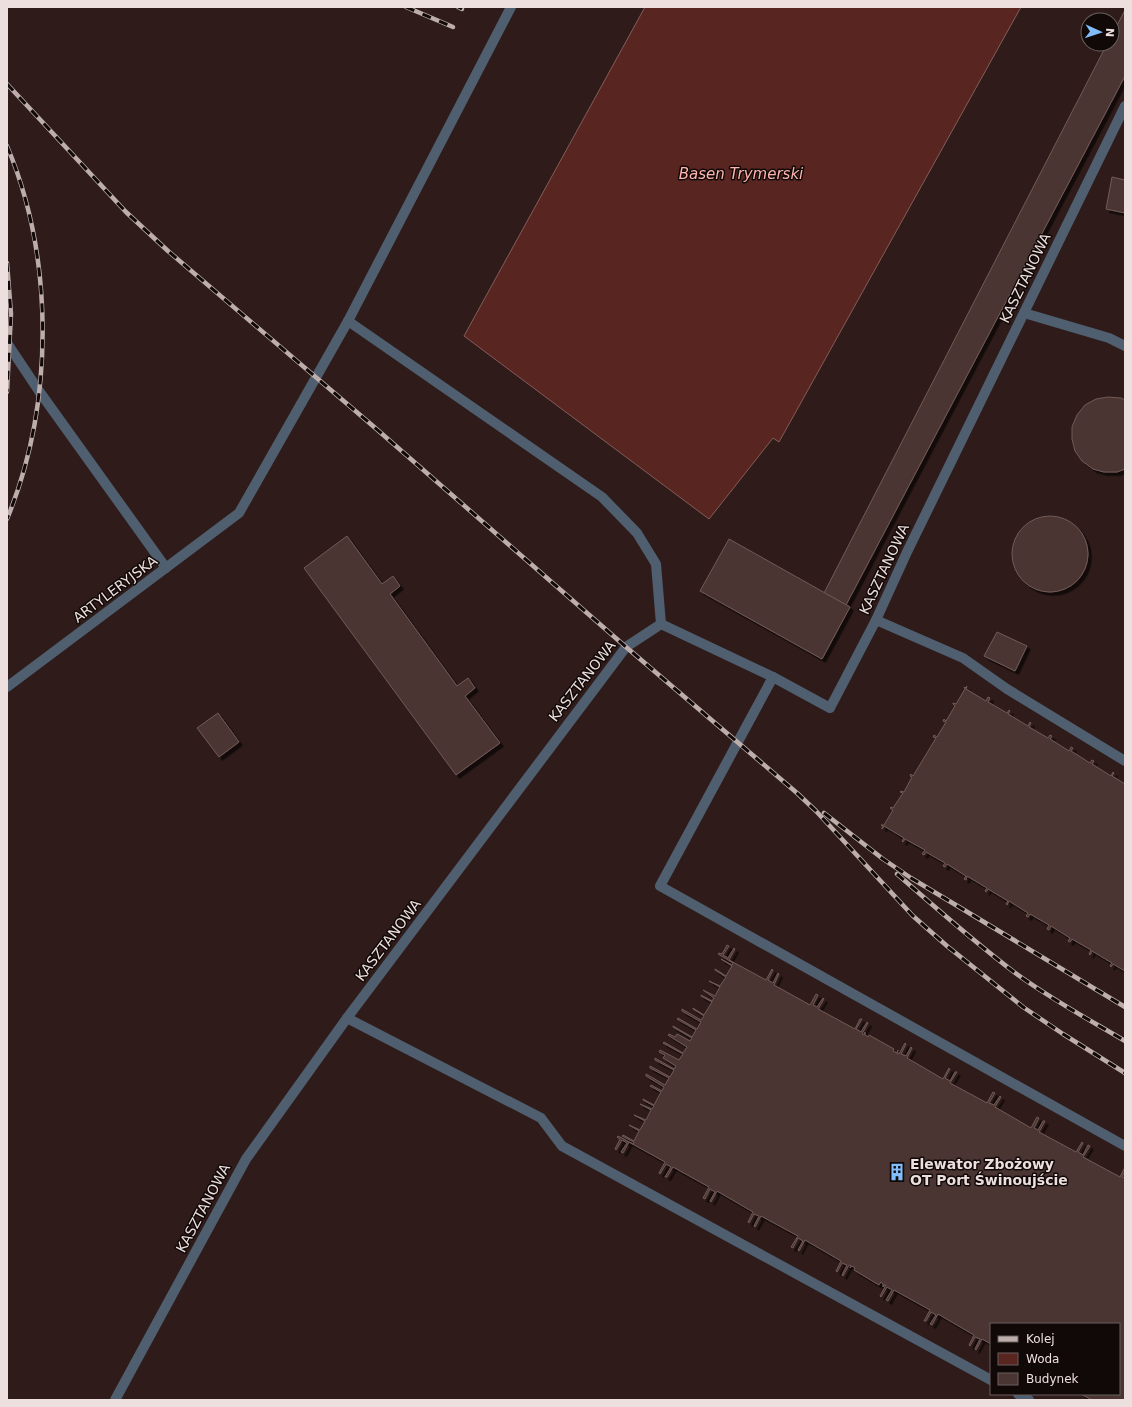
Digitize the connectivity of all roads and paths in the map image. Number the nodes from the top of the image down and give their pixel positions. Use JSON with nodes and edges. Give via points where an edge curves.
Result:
{"nodes":[{"id":1,"x":511,"y":7,"type":"edge"},
{"id":2,"x":1125,"y":106,"type":"edge"},
{"id":3,"x":1024,"y":313,"type":"junction"},
{"id":4,"x":348,"y":321,"type":"junction"},
{"id":5,"x":7,"y":343,"type":"edge"},
{"id":6,"x":1125,"y":346,"type":"edge"},
{"id":7,"x":166,"y":568,"type":"junction"},
{"id":8,"x":876,"y":620,"type":"junction"},
{"id":9,"x":661,"y":624,"type":"junction"},
{"id":10,"x":773,"y":677,"type":"junction"},
{"id":11,"x":7,"y":687,"type":"edge"},
{"id":12,"x":1125,"y":761,"type":"edge"},
{"id":13,"x":347,"y":1018,"type":"junction"},
{"id":14,"x":1125,"y":1146,"type":"edge"},
{"id":15,"x":990,"y":1379,"type":"edge"},
{"id":16,"x":1020,"y":1395,"type":"edge"},
{"id":17,"x":116,"y":1400,"type":"edge"},
{"id":18,"x":1029,"y":1400,"type":"edge"}],
"edges":[{"from":1,"to":4,"type":"lane"},
{"from":2,"to":3,"type":"lane","name":"KASZTANOWA"},
{"from":3,"to":6,"type":"lane","via":[[1109,338]]},
{"from":3,"to":8,"type":"lane","name":"KASZTANOWA"},
{"from":4,"to":7,"type":"lane","name":"ARTYLERYJSKA","via":[[239,513]]},
{"from":4,"to":9,"type":"lane","via":[[602,497],[637,533],[656,564]]},
{"from":5,"to":7,"type":"lane"},
{"from":7,"to":11,"type":"lane","name":"ARTYLERYJSKA"},
{"from":8,"to":10,"type":"lane","name":"KASZTANOWA","via":[[830,708]]},
{"from":8,"to":12,"type":"lane","via":[[963,658],[1007,689]]},
{"from":9,"to":10,"type":"lane","name":"KASZTANOWA"},
{"from":9,"to":13,"type":"lane","name":"KASZTANOWA","via":[[626,647],[611,665]]},
{"from":10,"to":14,"type":"lane","via":[[660,886]]},
{"from":13,"to":15,"type":"lane","via":[[541,1118],[562,1146]]},
{"from":13,"to":17,"type":"lane","name":"KASZTANOWA","via":[[246,1159]]},
{"from":16,"to":18,"type":"lane"}]}
